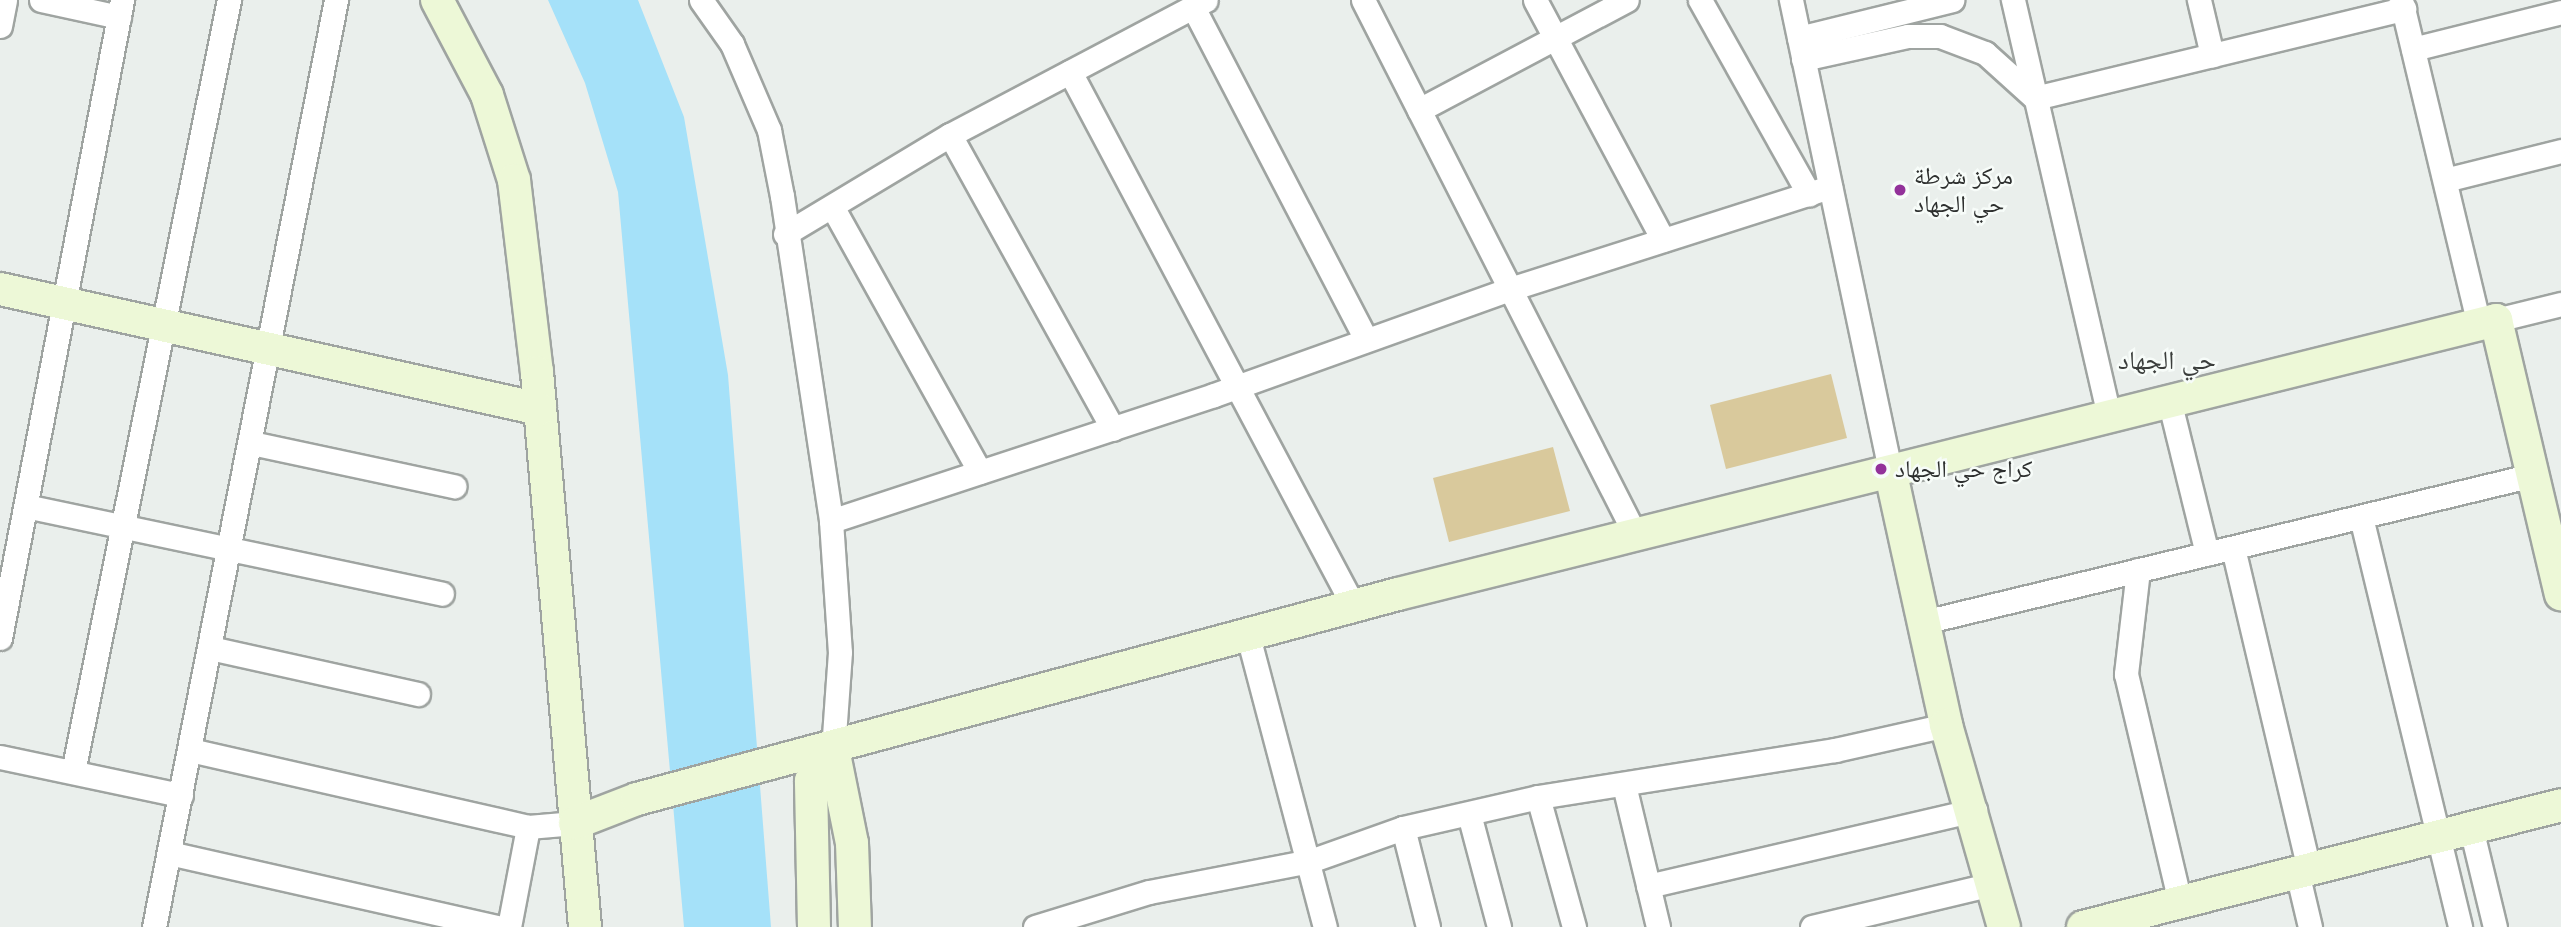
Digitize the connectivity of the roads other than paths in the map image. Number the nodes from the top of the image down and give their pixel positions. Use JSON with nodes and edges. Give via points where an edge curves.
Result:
{"nodes":[{"id":1,"x":5,"y":0,"type":"edge"},
{"id":2,"x":41,"y":0,"type":"edge"},
{"id":3,"x":229,"y":0,"type":"edge"},
{"id":4,"x":335,"y":0,"type":"edge"},
{"id":5,"x":437,"y":0,"type":"edge"},
{"id":6,"x":701,"y":0,"type":"edge"},
{"id":7,"x":1363,"y":0,"type":"edge"},
{"id":8,"x":1535,"y":0,"type":"edge"},
{"id":9,"x":1627,"y":0,"type":"edge"},
{"id":10,"x":1700,"y":0,"type":"edge"},
{"id":11,"x":1791,"y":0,"type":"edge"},
{"id":12,"x":1952,"y":0,"type":"edge"},
{"id":13,"x":2013,"y":0,"type":"edge"},
{"id":14,"x":2199,"y":0,"type":"edge"},
{"id":15,"x":1200,"y":3,"type":"edge"},
{"id":16,"x":2402,"y":5,"type":"edge"},
{"id":17,"x":121,"y":9,"type":"edge"},
{"id":18,"x":2561,"y":12,"type":"edge"},
{"id":19,"x":0,"y":26,"type":"edge"},
{"id":20,"x":1555,"y":38,"type":"junction"},
{"id":21,"x":1801,"y":48,"type":"junction"},
{"id":22,"x":2413,"y":49,"type":"junction"},
{"id":23,"x":2212,"y":55,"type":"junction"},
{"id":24,"x":1070,"y":72,"type":"junction"},
{"id":25,"x":2035,"y":97,"type":"junction"},
{"id":26,"x":1419,"y":110,"type":"junction"},
{"id":27,"x":950,"y":135,"type":"junction"},
{"id":28,"x":2561,"y":151,"type":"edge"},
{"id":29,"x":2445,"y":180,"type":"junction"},
{"id":30,"x":1820,"y":191,"type":"junction"},
{"id":31,"x":833,"y":208,"type":"junction"},
{"id":32,"x":785,"y":234,"type":"junction"},
{"id":33,"x":1663,"y":240,"type":"junction"},
{"id":34,"x":0,"y":289,"type":"edge"},
{"id":35,"x":1510,"y":289,"type":"junction"},
{"id":36,"x":62,"y":302,"type":"junction"},
{"id":37,"x":2561,"y":304,"type":"edge"},
{"id":38,"x":2488,"y":322,"type":"junction"},
{"id":39,"x":163,"y":324,"type":"junction"},
{"id":40,"x":1366,"y":339,"type":"junction"},
{"id":41,"x":270,"y":347,"type":"junction"},
{"id":42,"x":1237,"y":387,"type":"junction"},
{"id":43,"x":2170,"y":404,"type":"junction"},
{"id":44,"x":540,"y":409,"type":"junction"},
{"id":45,"x":2110,"y":419,"type":"junction"},
{"id":46,"x":1113,"y":429,"type":"junction"},
{"id":47,"x":251,"y":443,"type":"junction"},
{"id":48,"x":980,"y":472,"type":"junction"},
{"id":49,"x":1891,"y":474,"type":"junction"},
{"id":50,"x":2533,"y":475,"type":"junction"},
{"id":51,"x":454,"y":486,"type":"dead end"},
{"id":52,"x":26,"y":506,"type":"junction"},
{"id":53,"x":2361,"y":516,"type":"junction"},
{"id":54,"x":831,"y":520,"type":"junction"},
{"id":55,"x":125,"y":526,"type":"junction"},
{"id":56,"x":1636,"y":536,"type":"junction"},
{"id":57,"x":230,"y":548,"type":"junction"},
{"id":58,"x":2233,"y":548,"type":"junction"},
{"id":59,"x":2207,"y":554,"type":"junction"},
{"id":60,"x":2138,"y":570,"type":"junction"},
{"id":61,"x":442,"y":594,"type":"dead end"},
{"id":62,"x":2561,"y":594,"type":"edge"},
{"id":63,"x":1354,"y":607,"type":"junction"},
{"id":64,"x":1928,"y":621,"type":"junction"},
{"id":65,"x":1248,"y":636,"type":"junction"},
{"id":66,"x":0,"y":638,"type":"edge"},
{"id":67,"x":210,"y":648,"type":"junction"},
{"id":68,"x":418,"y":694,"type":"dead end"},
{"id":69,"x":1947,"y":724,"type":"junction"},
{"id":70,"x":833,"y":749,"type":"junction"},
{"id":71,"x":190,"y":750,"type":"junction"},
{"id":72,"x":0,"y":757,"type":"edge"},
{"id":73,"x":73,"y":772,"type":"junction"},
{"id":74,"x":1624,"y":785,"type":"junction"},
{"id":75,"x":181,"y":795,"type":"junction"},
{"id":76,"x":1538,"y":797,"type":"junction"},
{"id":77,"x":2561,"y":805,"type":"edge"},
{"id":78,"x":1975,"y":810,"type":"junction"},
{"id":79,"x":1469,"y":814,"type":"junction"},
{"id":80,"x":575,"y":823,"type":"junction"},
{"id":81,"x":528,"y":827,"type":"junction"},
{"id":82,"x":1403,"y":828,"type":"junction"},
{"id":83,"x":2456,"y":832,"type":"junction"},
{"id":84,"x":169,"y":853,"type":"junction"},
{"id":85,"x":1310,"y":861,"type":"junction"},
{"id":86,"x":2303,"y":871,"type":"junction"},
{"id":87,"x":1993,"y":884,"type":"junction"},
{"id":88,"x":1648,"y":886,"type":"junction"},
{"id":89,"x":2166,"y":912,"type":"edge"},
{"id":90,"x":154,"y":927,"type":"edge"},
{"id":91,"x":497,"y":927,"type":"edge"},
{"id":92,"x":509,"y":927,"type":"edge"},
{"id":93,"x":585,"y":927,"type":"edge"},
{"id":94,"x":814,"y":927,"type":"edge"},
{"id":95,"x":855,"y":927,"type":"edge"},
{"id":96,"x":1035,"y":927,"type":"edge"},
{"id":97,"x":1325,"y":927,"type":"edge"},
{"id":98,"x":1428,"y":927,"type":"edge"},
{"id":99,"x":1499,"y":927,"type":"edge"},
{"id":100,"x":1574,"y":927,"type":"edge"},
{"id":101,"x":1658,"y":927,"type":"edge"},
{"id":102,"x":1812,"y":927,"type":"edge"},
{"id":103,"x":2004,"y":927,"type":"edge"},
{"id":104,"x":2083,"y":927,"type":"edge"},
{"id":105,"x":2310,"y":927,"type":"edge"},
{"id":106,"x":2459,"y":927,"type":"edge"},
{"id":107,"x":2495,"y":927,"type":"edge"}],
"edges":[{"from":1,"to":19,"type":"street"},
{"from":2,"to":17,"type":"street"},
{"from":3,"to":39,"type":"street"},
{"from":4,"to":41,"type":"street"},
{"from":5,"to":44,"type":"street","via":[[487,95],[514,180]]},
{"from":6,"to":32,"type":"street","via":[[732,44],[769,130]]},
{"from":7,"to":26,"type":"street"},
{"from":8,"to":20,"type":"street"},
{"from":9,"to":20,"type":"street"},
{"from":10,"to":30,"type":"street"},
{"from":11,"to":21,"type":"street"},
{"from":12,"to":21,"type":"street"},
{"from":13,"to":25,"type":"street"},
{"from":14,"to":23,"type":"street"},
{"from":15,"to":24,"type":"street"},
{"from":15,"to":40,"type":"street"},
{"from":16,"to":22,"type":"street"},
{"from":16,"to":23,"type":"street"},
{"from":17,"to":36,"type":"street"},
{"from":18,"to":22,"type":"street"},
{"from":20,"to":26,"type":"street"},
{"from":20,"to":33,"type":"street"},
{"from":21,"to":25,"type":"street","via":[[1940,36],[1984,53]]},
{"from":21,"to":30,"type":"street"},
{"from":22,"to":29,"type":"street"},
{"from":23,"to":25,"type":"street"},
{"from":24,"to":27,"type":"street"},
{"from":24,"to":42,"type":"street"},
{"from":25,"to":45,"type":"street"},
{"from":26,"to":35,"type":"street"},
{"from":27,"to":31,"type":"street"},
{"from":27,"to":46,"type":"street"},
{"from":28,"to":29,"type":"street"},
{"from":29,"to":38,"type":"street"},
{"from":30,"to":33,"type":"street"},
{"from":30,"to":49,"type":"street"},
{"from":31,"to":32,"type":"street"},
{"from":31,"to":48,"type":"street"},
{"from":32,"to":54,"type":"street"},
{"from":33,"to":35,"type":"street"},
{"from":34,"to":36,"type":"street"},
{"from":35,"to":40,"type":"street"},
{"from":35,"to":56,"type":"street"},
{"from":36,"to":39,"type":"street"},
{"from":36,"to":52,"type":"street"},
{"from":37,"to":38,"type":"street"},
{"from":38,"to":43,"type":"street"},
{"from":38,"to":50,"type":"street"},
{"from":39,"to":41,"type":"street"},
{"from":39,"to":55,"type":"street"},
{"from":40,"to":42,"type":"street"},
{"from":41,"to":44,"type":"street"},
{"from":41,"to":47,"type":"street"},
{"from":42,"to":46,"type":"street"},
{"from":42,"to":63,"type":"street"},
{"from":43,"to":45,"type":"street"},
{"from":43,"to":59,"type":"street"},
{"from":44,"to":80,"type":"street"},
{"from":45,"to":49,"type":"street"},
{"from":46,"to":48,"type":"street"},
{"from":47,"to":51,"type":"street"},
{"from":47,"to":57,"type":"street"},
{"from":48,"to":54,"type":"street"},
{"from":49,"to":56,"type":"street"},
{"from":49,"to":64,"type":"street"},
{"from":50,"to":53,"type":"street"},
{"from":50,"to":62,"type":"street"},
{"from":52,"to":55,"type":"street"},
{"from":52,"to":66,"type":"street"},
{"from":53,"to":58,"type":"street"},
{"from":53,"to":83,"type":"street"},
{"from":54,"to":70,"type":"street","via":[[840,652]]},
{"from":55,"to":57,"type":"street"},
{"from":55,"to":73,"type":"street"},
{"from":56,"to":63,"type":"street"},
{"from":57,"to":61,"type":"street"},
{"from":57,"to":67,"type":"street"},
{"from":58,"to":59,"type":"street"},
{"from":58,"to":86,"type":"street"},
{"from":59,"to":60,"type":"street"},
{"from":60,"to":64,"type":"street"},
{"from":60,"to":89,"type":"street","via":[[2126,674]]},
{"from":63,"to":65,"type":"street"},
{"from":64,"to":69,"type":"street"},
{"from":65,"to":70,"type":"street"},
{"from":65,"to":85,"type":"street"},
{"from":67,"to":68,"type":"street"},
{"from":67,"to":71,"type":"street"},
{"from":69,"to":74,"type":"street"},
{"from":69,"to":78,"type":"street"},
{"from":70,"to":80,"type":"street","via":[[637,799]]},
{"from":70,"to":94,"type":"street","via":[[811,781]]},
{"from":70,"to":95,"type":"street","via":[[852,843]]},
{"from":71,"to":75,"type":"street"},
{"from":71,"to":81,"type":"street"},
{"from":72,"to":73,"type":"street"},
{"from":73,"to":75,"type":"street"},
{"from":74,"to":76,"type":"street"},
{"from":74,"to":88,"type":"street"},
{"from":75,"to":84,"type":"street"},
{"from":76,"to":79,"type":"street"},
{"from":76,"to":100,"type":"street"},
{"from":77,"to":83,"type":"street"},
{"from":78,"to":87,"type":"street"},
{"from":78,"to":88,"type":"street"},
{"from":79,"to":82,"type":"street"},
{"from":79,"to":99,"type":"street"},
{"from":80,"to":81,"type":"street"},
{"from":80,"to":93,"type":"street"},
{"from":81,"to":92,"type":"street"},
{"from":82,"to":85,"type":"street"},
{"from":82,"to":98,"type":"street"},
{"from":83,"to":86,"type":"street"},
{"from":83,"to":106,"type":"street"},
{"from":83,"to":107,"type":"street"},
{"from":84,"to":90,"type":"street"},
{"from":84,"to":91,"type":"street"},
{"from":85,"to":96,"type":"street","via":[[1149,892]]},
{"from":85,"to":97,"type":"street"},
{"from":86,"to":89,"type":"street"},
{"from":86,"to":105,"type":"street"},
{"from":87,"to":102,"type":"street"},
{"from":87,"to":103,"type":"street"},
{"from":88,"to":101,"type":"street"},
{"from":89,"to":104,"type":"street"}]}
